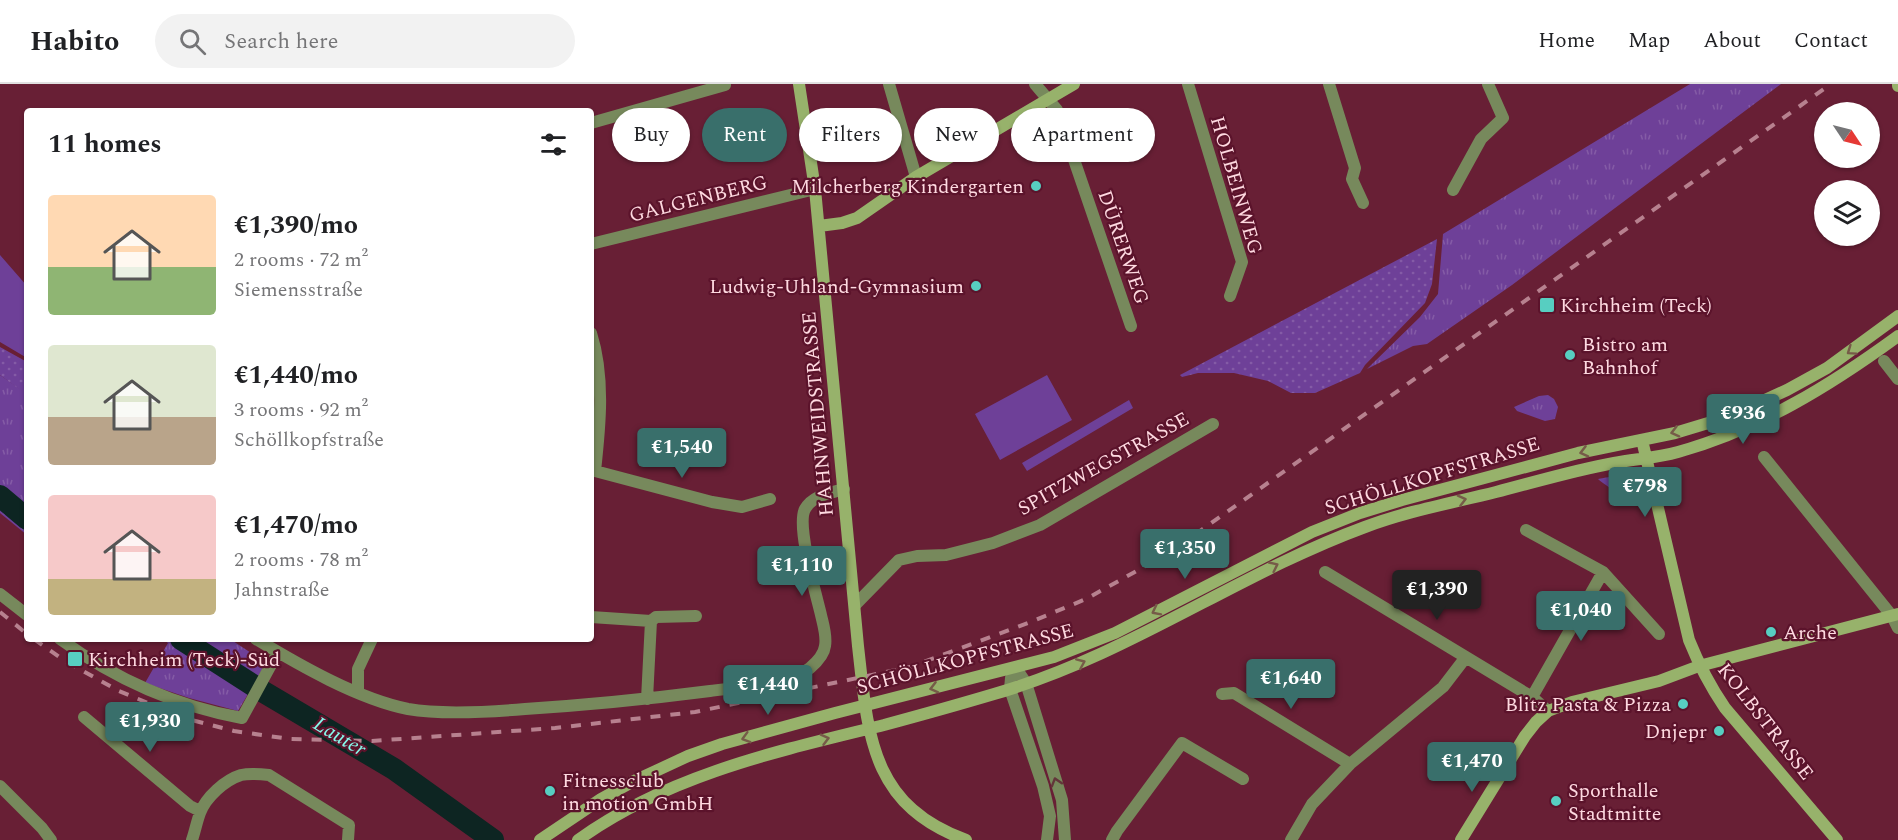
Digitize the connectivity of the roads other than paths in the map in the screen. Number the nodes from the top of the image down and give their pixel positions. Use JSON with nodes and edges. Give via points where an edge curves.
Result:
{"nodes":[{"id":1,"x":799,"y":84,"type":"edge"},
{"id":2,"x":889,"y":84,"type":"edge"},
{"id":3,"x":1035,"y":84,"type":"edge"},
{"id":4,"x":1074,"y":84,"type":"edge"},
{"id":5,"x":1188,"y":84,"type":"edge"},
{"id":6,"x":1329,"y":84,"type":"edge"},
{"id":7,"x":1488,"y":84,"type":"edge"},
{"id":8,"x":725,"y":85,"type":"edge"},
{"id":9,"x":1047,"y":99,"type":"junction"},
{"id":10,"x":594,"y":122,"type":"edge"},
{"id":11,"x":916,"y":177,"type":"junction"},
{"id":12,"x":815,"y":189,"type":"junction"},
{"id":13,"x":1453,"y":189,"type":"dead end"},
{"id":14,"x":1363,"y":203,"type":"dead end"},
{"id":15,"x":819,"y":226,"type":"junction"},
{"id":16,"x":594,"y":243,"type":"edge"},
{"id":17,"x":1230,"y":296,"type":"dead end"},
{"id":18,"x":1898,"y":316,"type":"edge"},
{"id":19,"x":1131,"y":326,"type":"dead end"},
{"id":20,"x":1898,"y":336,"type":"edge"},
{"id":21,"x":594,"y":361,"type":"edge"},
{"id":22,"x":1884,"y":362,"type":"dead end"},
{"id":23,"x":1898,"y":380,"type":"edge"},
{"id":24,"x":1212,"y":424,"type":"dead end"},
{"id":25,"x":1642,"y":440,"type":"junction"},
{"id":26,"x":1764,"y":457,"type":"dead end"},
{"id":27,"x":1647,"y":459,"type":"junction"},
{"id":28,"x":844,"y":489,"type":"junction"},
{"id":29,"x":770,"y":500,"type":"dead end"},
{"id":30,"x":1526,"y":530,"type":"dead end"},
{"id":31,"x":1325,"y":572,"type":"dead end"},
{"id":32,"x":1603,"y":572,"type":"junction"},
{"id":33,"x":0,"y":594,"type":"edge"},
{"id":34,"x":855,"y":605,"type":"junction"},
{"id":35,"x":24,"y":613,"type":"edge"},
{"id":36,"x":1895,"y":615,"type":"edge"},
{"id":37,"x":696,"y":616,"type":"dead end"},
{"id":38,"x":594,"y":617,"type":"edge"},
{"id":39,"x":651,"y":621,"type":"junction"},
{"id":40,"x":1898,"y":628,"type":"edge"},
{"id":41,"x":1659,"y":634,"type":"dead end"},
{"id":42,"x":65,"y":642,"type":"edge"},
{"id":43,"x":371,"y":642,"type":"edge"},
{"id":44,"x":275,"y":647,"type":"edge"},
{"id":45,"x":1466,"y":657,"type":"junction"},
{"id":46,"x":1699,"y":666,"type":"junction"},
{"id":47,"x":1016,"y":668,"type":"junction"},
{"id":48,"x":1026,"y":683,"type":"junction"},
{"id":49,"x":1010,"y":688,"type":"junction"},
{"id":50,"x":358,"y":693,"type":"junction"},
{"id":51,"x":1222,"y":694,"type":"dead end"},
{"id":52,"x":1532,"y":697,"type":"junction"},
{"id":53,"x":647,"y":699,"type":"junction"},
{"id":54,"x":1548,"y":711,"type":"junction"},
{"id":55,"x":84,"y":717,"type":"dead end"},
{"id":56,"x":1350,"y":764,"type":"junction"},
{"id":57,"x":1243,"y":779,"type":"dead end"},
{"id":58,"x":0,"y":786,"type":"edge"},
{"id":59,"x":200,"y":811,"type":"junction"},
{"id":60,"x":51,"y":840,"type":"edge"},
{"id":61,"x":192,"y":840,"type":"edge"},
{"id":62,"x":348,"y":840,"type":"edge"},
{"id":63,"x":540,"y":840,"type":"edge"},
{"id":64,"x":578,"y":840,"type":"edge"},
{"id":65,"x":966,"y":840,"type":"edge"},
{"id":66,"x":1047,"y":840,"type":"edge"},
{"id":67,"x":1065,"y":840,"type":"edge"},
{"id":68,"x":1113,"y":840,"type":"edge"},
{"id":69,"x":1291,"y":840,"type":"edge"},
{"id":70,"x":1461,"y":840,"type":"edge"},
{"id":71,"x":1837,"y":840,"type":"edge"}],
"edges":[{"from":1,"to":12,"type":"main road","name":"HAHNWEIDSTRASSE"},
{"from":2,"to":11,"type":"street"},
{"from":3,"to":9,"type":"street","name":"DÜRERWEG"},
{"from":4,"to":9,"type":"main road"},
{"from":5,"to":17,"type":"street","name":"HOLBEINWEG","via":[[1242,262]]},
{"from":6,"to":14,"type":"street","via":[[1355,168],[1352,179]]},
{"from":7,"to":13,"type":"street","via":[[1503,118],[1480,139]]},
{"from":8,"to":10,"type":"street"},
{"from":9,"to":11,"type":"main road"},
{"from":9,"to":19,"type":"street","name":"DÜRERWEG","via":[[1057,110]]},
{"from":11,"to":15,"type":"main road","via":[[857,218]]},
{"from":12,"to":15,"type":"main road","name":"HAHNWEIDSTRASSE"},
{"from":12,"to":16,"type":"street","name":"GALGENBERG"},
{"from":15,"to":28,"type":"main road","name":"HAHNWEIDSTRASSE"},
{"from":18,"to":25,"type":"main road","name":"SCHÖLLKOPFSTRASSE","one_way":true,"via":[[1827,368],[1787,390],[1728,417]]},
{"from":20,"to":27,"type":"main road","name":"SCHÖLLKOPFSTRASSE","via":[[1834,381],[1744,428],[1679,452]]},
{"from":21,"to":29,"type":"street","via":[[601,417],[595,471],[742,507]]},
{"from":22,"to":23,"type":"street"},
{"from":24,"to":34,"type":"street","name":"SPITZWEGSTRASSE","via":[[1040,525],[946,555],[899,560]]},
{"from":25,"to":27,"type":"main road","name":"KOLBSTRASSE"},
{"from":25,"to":47,"type":"main road","name":"SCHÖLLKOPFSTRASSE","one_way":true,"via":[[1578,453],[1360,513],[1295,540],[1092,643]]},
{"from":26,"to":36,"type":"street"},
{"from":27,"to":46,"type":"main road","name":"KOLBSTRASSE","via":[[1689,640]]},
{"from":48,"to":27,"type":"main road","name":"SCHÖLLKOPFSTRASSE","one_way":true,"via":[[1114,649],[1326,541],[1369,525],[1612,463]]},
{"from":28,"to":34,"type":"main road","name":"HAHNWEIDSTRASSE"},
{"from":28,"to":53,"type":"street","via":[[816,497],[802,518],[824,630],[825,646],[819,660],[794,676]]},
{"from":30,"to":32,"type":"street"},
{"from":31,"to":45,"type":"street"},
{"from":32,"to":41,"type":"street"},
{"from":32,"to":52,"type":"street"},
{"from":33,"to":35,"type":"street"},
{"from":34,"to":65,"type":"main road","name":"HAHNWEIDSTRASSE","via":[[866,719],[876,758],[907,804],[926,820]]},
{"from":36,"to":40,"type":"street"},
{"from":36,"to":46,"type":"main road"},
{"from":37,"to":39,"type":"street","via":[[657,617]]},
{"from":38,"to":39,"type":"street"},
{"from":39,"to":53,"type":"street"},
{"from":42,"to":44,"type":"street","via":[[125,679],[166,698],[242,718]]},
{"from":43,"to":50,"type":"street","via":[[358,669]]},
{"from":44,"to":50,"type":"street"},
{"from":45,"to":52,"type":"street"},
{"from":45,"to":56,"type":"street","via":[[1443,687]]},
{"from":46,"to":54,"type":"main road"},
{"from":46,"to":71,"type":"main road","name":"KOLBSTRASSE","via":[[1725,708]]},
{"from":47,"to":48,"type":"street"},
{"from":47,"to":49,"type":"street"},
{"from":47,"to":63,"type":"main road","name":"SCHÖLLKOPFSTRASSE","one_way":true,"via":[[696,753],[611,793]]},
{"from":48,"to":49,"type":"main road","name":"SCHÖLLKOPFSTRASSE"},
{"from":67,"to":48,"type":"street","one_way":true,"via":[[1062,800]]},
{"from":64,"to":49,"type":"main road","name":"SCHÖLLKOPFSTRASSE","one_way":true,"via":[[644,800],[707,774]]},
{"from":49,"to":66,"type":"street","via":[[1043,786],[1050,816]]},
{"from":50,"to":53,"type":"street","via":[[408,709],[461,712]]},
{"from":51,"to":56,"type":"street","via":[[1234,693]]},
{"from":52,"to":54,"type":"street"},
{"from":54,"to":70,"type":"main road","via":[[1525,736]]},
{"from":55,"to":59,"type":"street"},
{"from":56,"to":69,"type":"street","via":[[1312,804]]},
{"from":57,"to":68,"type":"street","via":[[1182,743]]},
{"from":58,"to":60,"type":"street"},
{"from":59,"to":61,"type":"street"},
{"from":59,"to":62,"type":"street","via":[[217,789],[240,776],[269,775],[349,825]]}]}
